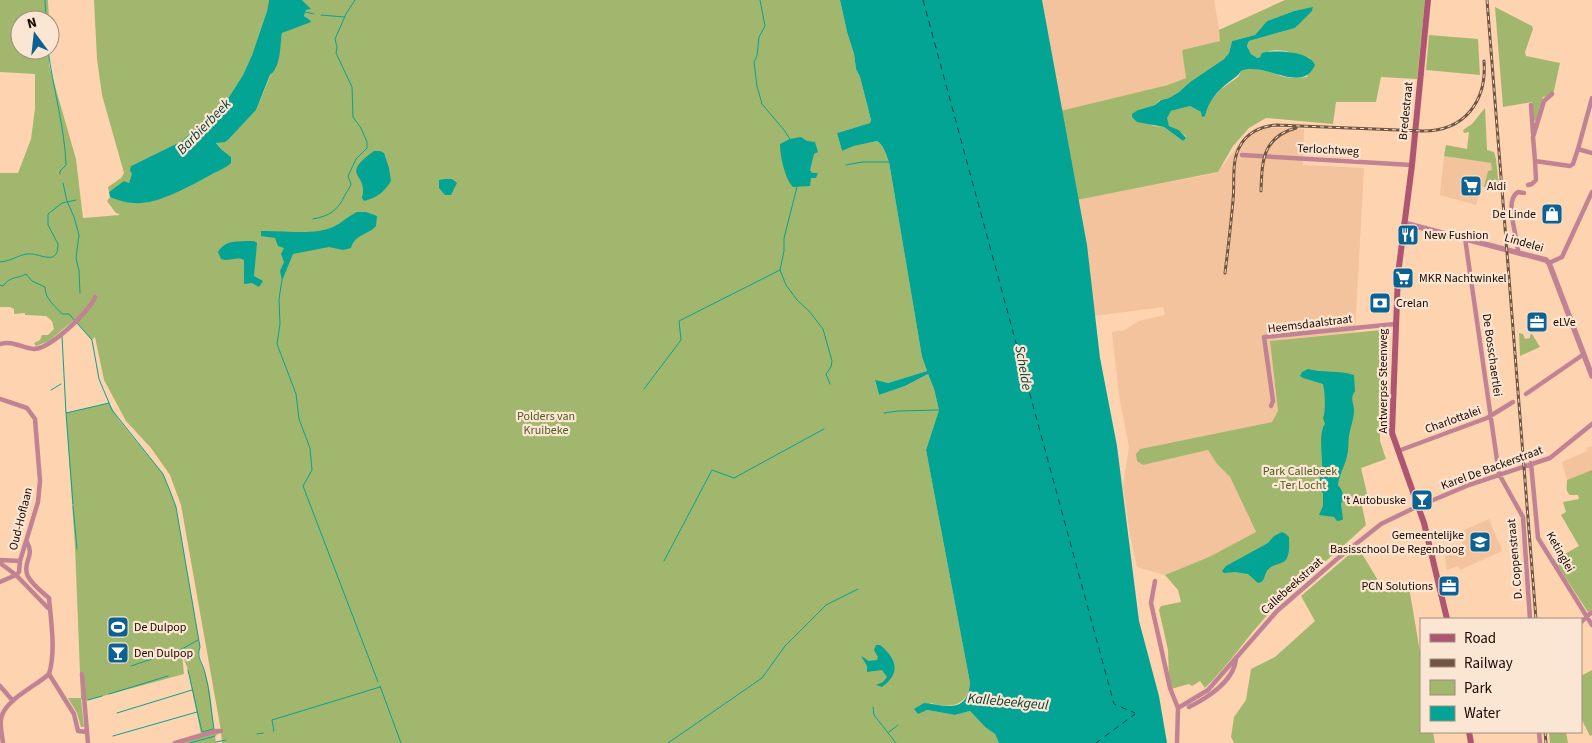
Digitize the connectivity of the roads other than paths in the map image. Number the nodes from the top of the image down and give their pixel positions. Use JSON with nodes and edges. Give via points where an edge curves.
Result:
{"nodes":[{"id":1,"x":1428,"y":0,"type":"edge"},
{"id":2,"x":1552,"y":94,"type":"dead end"},
{"id":3,"x":1592,"y":98,"type":"edge"},
{"id":4,"x":1531,"y":105,"type":"dead end"},
{"id":5,"x":1533,"y":137,"type":"junction"},
{"id":6,"x":1578,"y":149,"type":"junction"},
{"id":7,"x":1592,"y":153,"type":"edge"},
{"id":8,"x":1242,"y":155,"type":"dead end"},
{"id":9,"x":1535,"y":161,"type":"junction"},
{"id":10,"x":1412,"y":165,"type":"junction"},
{"id":11,"x":1528,"y":184,"type":"dead end"},
{"id":12,"x":1592,"y":192,"type":"edge"},
{"id":13,"x":1524,"y":193,"type":"dead end"},
{"id":14,"x":1404,"y":222,"type":"junction"},
{"id":15,"x":1465,"y":238,"type":"junction"},
{"id":16,"x":1518,"y":252,"type":"junction"},
{"id":17,"x":1549,"y":263,"type":"junction"},
{"id":18,"x":96,"y":297,"type":"dead end"},
{"id":19,"x":1395,"y":324,"type":"junction"},
{"id":20,"x":0,"y":344,"type":"edge"},
{"id":21,"x":1584,"y":354,"type":"junction"},
{"id":22,"x":1592,"y":376,"type":"edge"},
{"id":23,"x":1526,"y":394,"type":"dead end"},
{"id":24,"x":0,"y":400,"type":"edge"},
{"id":25,"x":1513,"y":402,"type":"dead end"},
{"id":26,"x":1272,"y":406,"type":"dead end"},
{"id":27,"x":1491,"y":416,"type":"junction"},
{"id":28,"x":1592,"y":424,"type":"edge"},
{"id":29,"x":1398,"y":451,"type":"junction"},
{"id":30,"x":1531,"y":463,"type":"junction"},
{"id":31,"x":1500,"y":474,"type":"junction"},
{"id":32,"x":1419,"y":506,"type":"junction"},
{"id":33,"x":27,"y":542,"type":"junction"},
{"id":34,"x":20,"y":561,"type":"junction"},
{"id":35,"x":0,"y":562,"type":"edge"},
{"id":36,"x":16,"y":575,"type":"junction"},
{"id":37,"x":1155,"y":581,"type":"dead end"},
{"id":38,"x":0,"y":582,"type":"edge"},
{"id":39,"x":48,"y":608,"type":"junction"},
{"id":40,"x":1592,"y":612,"type":"edge"},
{"id":41,"x":1587,"y":616,"type":"junction"},
{"id":42,"x":1447,"y":618,"type":"edge"},
{"id":43,"x":1530,"y":618,"type":"edge"},
{"id":44,"x":1582,"y":621,"type":"edge"},
{"id":45,"x":1592,"y":625,"type":"edge"},
{"id":46,"x":1236,"y":658,"type":"junction"},
{"id":47,"x":49,"y":674,"type":"junction"},
{"id":48,"x":82,"y":674,"type":"dead end"},
{"id":49,"x":0,"y":686,"type":"edge"},
{"id":50,"x":13,"y":701,"type":"junction"},
{"id":51,"x":1189,"y":707,"type":"dead end"},
{"id":52,"x":1178,"y":708,"type":"junction"},
{"id":53,"x":222,"y":731,"type":"dead end"},
{"id":54,"x":87,"y":732,"type":"junction"},
{"id":55,"x":3,"y":743,"type":"edge"},
{"id":56,"x":88,"y":743,"type":"edge"},
{"id":57,"x":175,"y":743,"type":"edge"},
{"id":58,"x":1177,"y":743,"type":"edge"}],
"edges":[{"from":1,"to":10,"type":"main road","name":"Bredestraat"},
{"from":2,"to":5,"type":"street","via":[[1544,101]]},
{"from":3,"to":6,"type":"street"},
{"from":4,"to":5,"type":"street"},
{"from":5,"to":9,"type":"street"},
{"from":6,"to":7,"type":"street"},
{"from":6,"to":9,"type":"street","via":[[1570,166]]},
{"from":8,"to":10,"type":"street","name":"Terlochtweg"},
{"from":9,"to":11,"type":"street","via":[[1536,180]]},
{"from":10,"to":14,"type":"main road","name":"Bredestraat"},
{"from":12,"to":17,"type":"street","via":[[1562,257]]},
{"from":13,"to":16,"type":"street","via":[[1518,192],[1511,200]]},
{"from":14,"to":15,"type":"street","name":"Lindelei"},
{"from":14,"to":19,"type":"main road","name":"Antwerpse Steenweg"},
{"from":15,"to":16,"type":"street","name":"Lindelei"},
{"from":15,"to":27,"type":"street","name":"De Bosschaertlei"},
{"from":16,"to":17,"type":"street","name":"Lindelei"},
{"from":17,"to":21,"type":"street","name":"Lindelei"},
{"from":18,"to":20,"type":"street","via":[[87,311],[46,346]]},
{"from":19,"to":26,"type":"street","name":"Heemsdaalstraat","via":[[1264,337]]},
{"from":19,"to":29,"type":"main road","name":"Antwerpse Steenweg","via":[[1392,433]]},
{"from":21,"to":22,"type":"street","name":"Lindelei"},
{"from":21,"to":23,"type":"street"},
{"from":24,"to":33,"type":"street","name":"Oud-Hoflaan","via":[[27,408],[35,419],[40,481]]},
{"from":25,"to":27,"type":"street","name":"Charlottalei"},
{"from":27,"to":29,"type":"street","name":"Charlottalei"},
{"from":27,"to":31,"type":"street","name":"De Bosschaertlei"},
{"from":28,"to":30,"type":"street","name":"Karel De Backerstraat","via":[[1553,456]]},
{"from":29,"to":32,"type":"main road","name":"Antwerpse Steenweg"},
{"from":30,"to":31,"type":"street","name":"Karel De Backerstraat"},
{"from":30,"to":41,"type":"street","name":"Ketinglei","via":[[1538,538]]},
{"from":31,"to":32,"type":"street","name":"Karel De Backerstraat"},
{"from":31,"to":43,"type":"street","name":"D. Coppenstraat","via":[[1523,517]]},
{"from":32,"to":42,"type":"main road","name":"Antwerpse Steenweg"},
{"from":32,"to":46,"type":"street","name":"Callebeekstraat","via":[[1381,524],[1344,552],[1277,611]]},
{"from":33,"to":34,"type":"street","name":"Oud-Hoflaan"},
{"from":33,"to":39,"type":"street","via":[[31,550],[27,572],[49,598]]},
{"from":34,"to":35,"type":"street"},
{"from":34,"to":36,"type":"street","name":"Oud-Hoflaan"},
{"from":35,"to":36,"type":"street"},
{"from":36,"to":38,"type":"street"},
{"from":36,"to":39,"type":"street"},
{"from":37,"to":52,"type":"street","via":[[1151,603],[1170,688]]},
{"from":39,"to":47,"type":"street","via":[[52,659]]},
{"from":40,"to":41,"type":"street"},
{"from":41,"to":44,"type":"street"},
{"from":41,"to":45,"type":"street","name":"Ketinglei"},
{"from":46,"to":51,"type":"street","name":"Callebeekstraat","via":[[1236,666],[1223,682]]},
{"from":46,"to":52,"type":"street","name":"Callebeekstraat","via":[[1208,690]]},
{"from":47,"to":50,"type":"street"},
{"from":47,"to":54,"type":"street","via":[[74,714],[78,731]]},
{"from":48,"to":54,"type":"street"},
{"from":49,"to":50,"type":"street"},
{"from":50,"to":55,"type":"street","via":[[1,719]]},
{"from":52,"to":58,"type":"street"},
{"from":53,"to":57,"type":"street"},
{"from":54,"to":56,"type":"street"}]}
